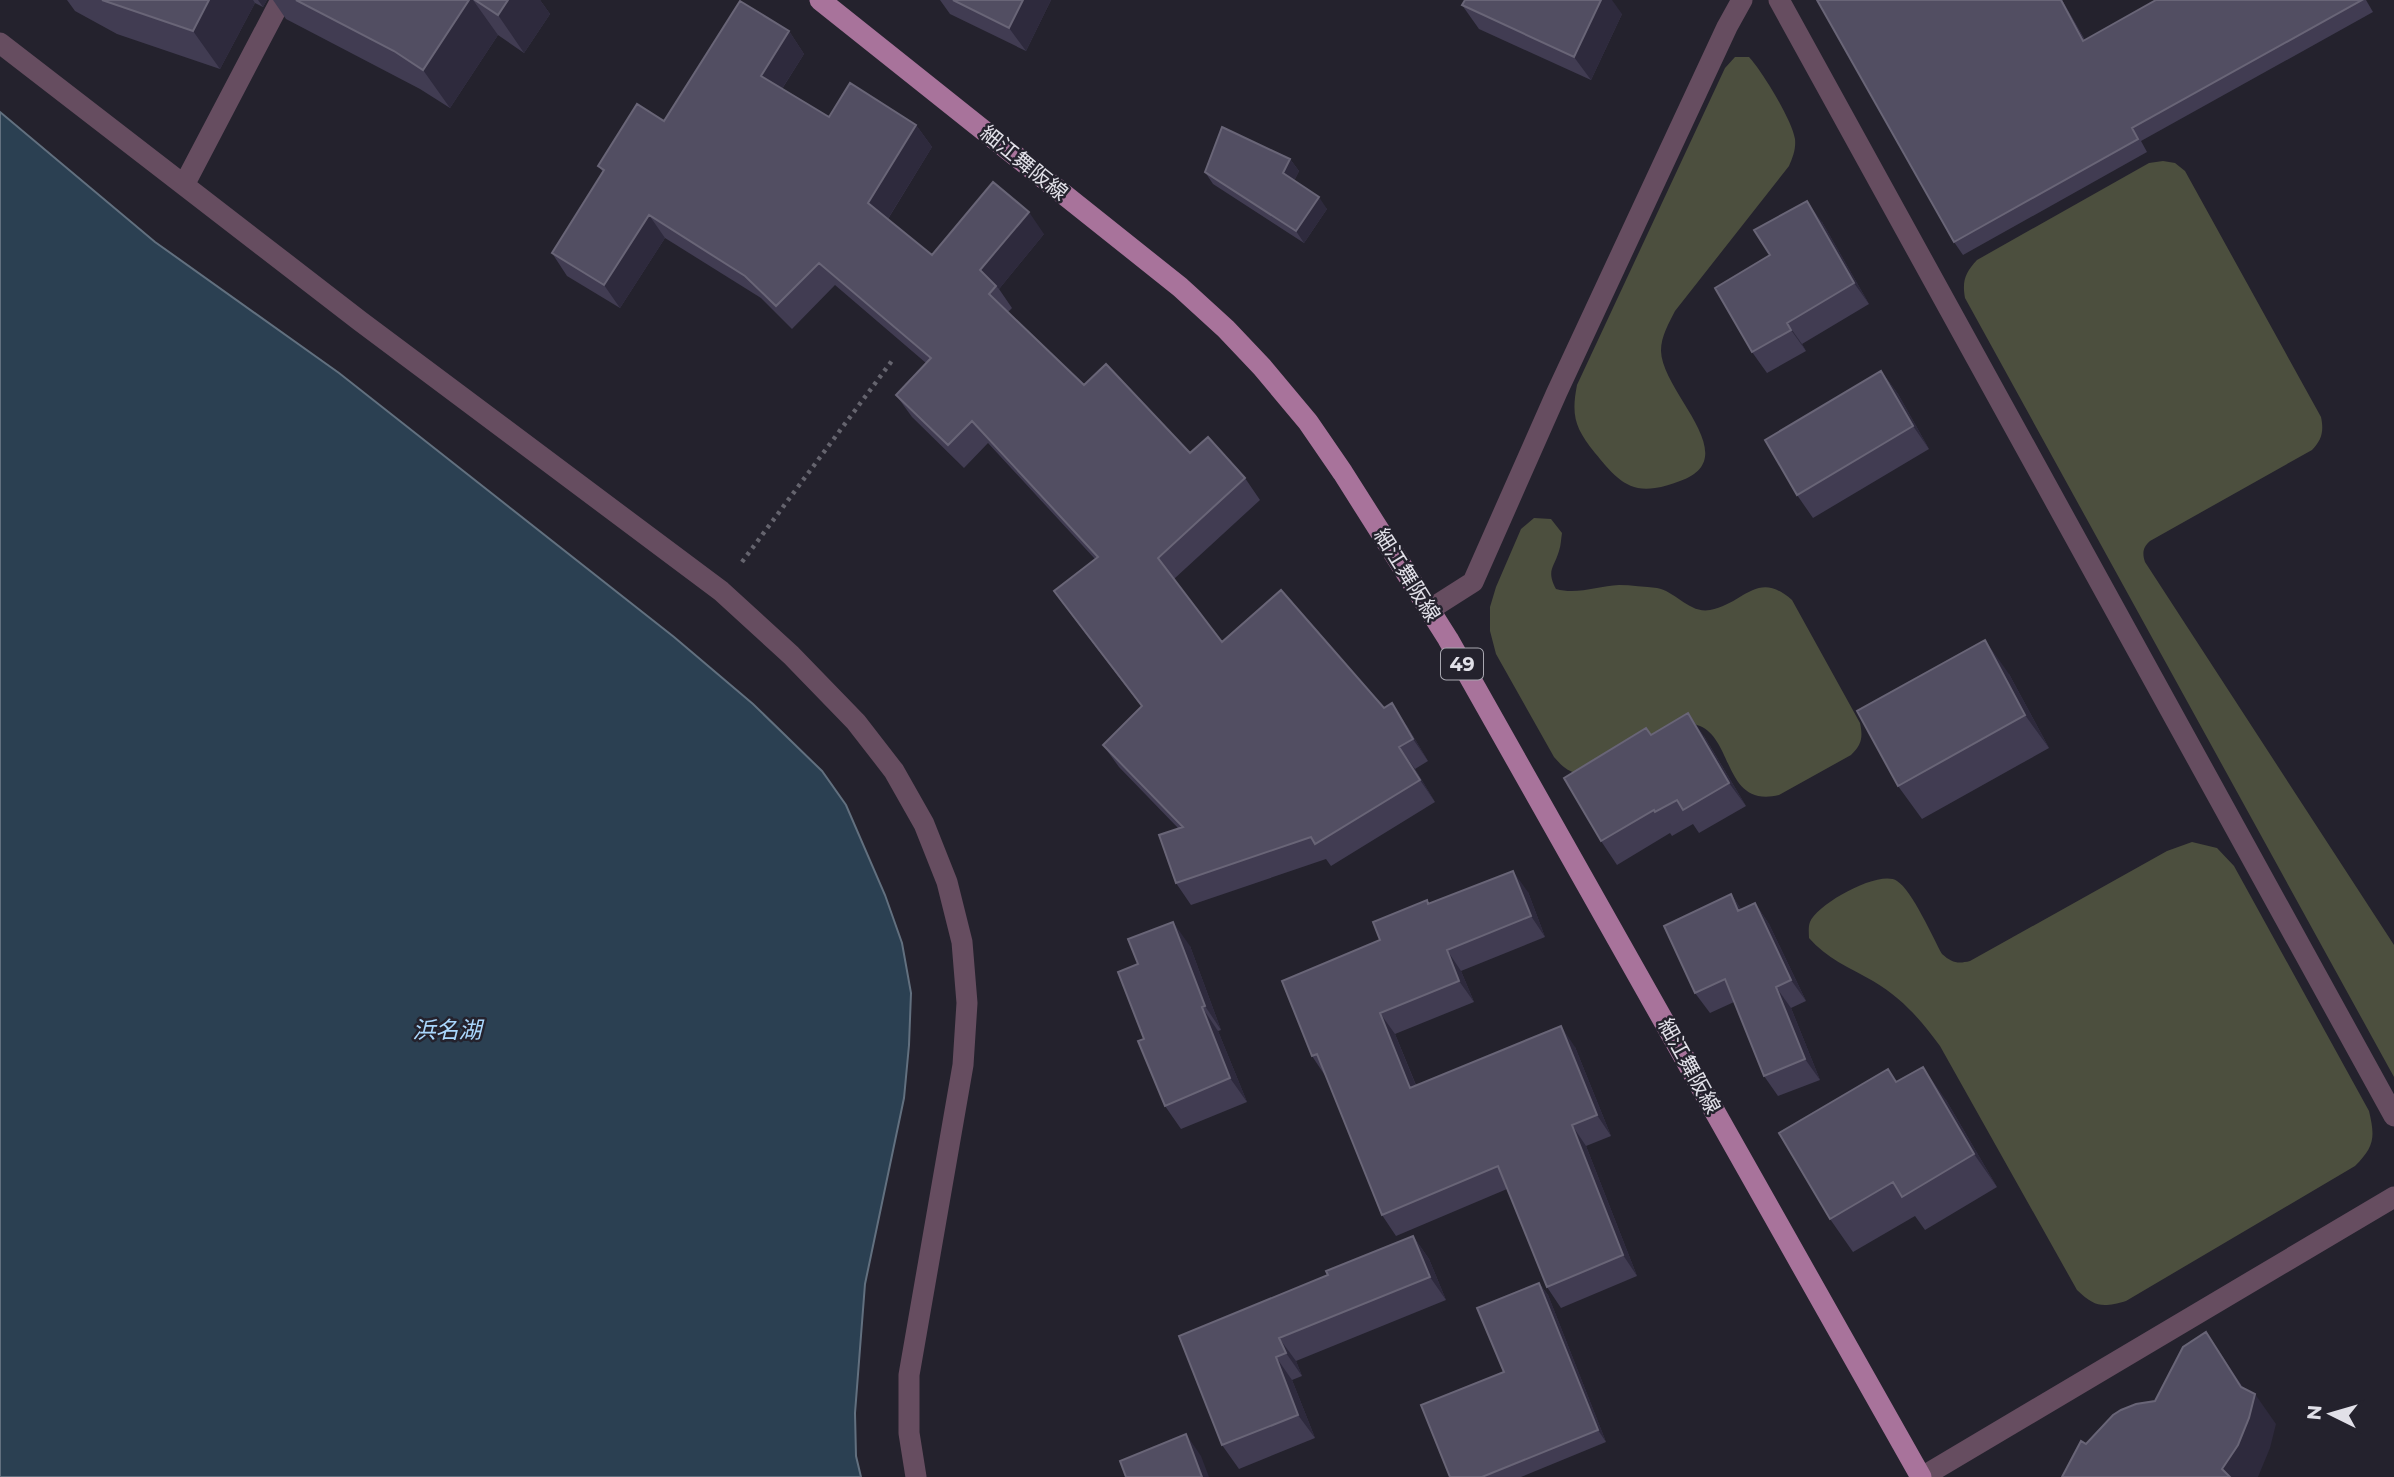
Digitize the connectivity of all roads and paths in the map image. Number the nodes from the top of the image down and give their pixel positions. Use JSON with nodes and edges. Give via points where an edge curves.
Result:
{"nodes":[{"id":1,"x":281,"y":0,"type":"edge"},
{"id":2,"x":820,"y":0,"type":"edge"},
{"id":3,"x":1742,"y":0,"type":"edge"},
{"id":4,"x":1779,"y":0,"type":"edge"},
{"id":5,"x":0,"y":43,"type":"edge"},
{"id":6,"x":184,"y":185,"type":"junction"},
{"id":7,"x":894,"y":358,"type":"dead end"},
{"id":8,"x":721,"y":592,"type":"junction"},
{"id":9,"x":1429,"y":610,"type":"junction"},
{"id":10,"x":2394,"y":1116,"type":"edge"},
{"id":11,"x":2394,"y":1197,"type":"edge"},
{"id":12,"x":916,"y":1477,"type":"edge"},
{"id":13,"x":1922,"y":1477,"type":"edge"}],
"edges":[{"from":1,"to":6,"type":"street"},
{"from":2,"to":9,"type":"main road","name":"細江舞阪線","number":"49","via":[[1180,287],[1226,329],[1308,422]]},
{"from":3,"to":9,"type":"street","via":[[1473,582]]},
{"from":4,"to":10,"type":"street"},
{"from":5,"to":6,"type":"street"},
{"from":6,"to":8,"type":"street"},
{"from":7,"to":8,"type":"path"},
{"from":8,"to":12,"type":"street","via":[[856,722],[894,771],[924,824],[947,882],[962,942],[967,1003],[963,1065],[909,1375],[909,1433]]},
{"from":9,"to":13,"type":"main road","name":"細江舞阪線","number":"49"},
{"from":11,"to":13,"type":"street"}]}
